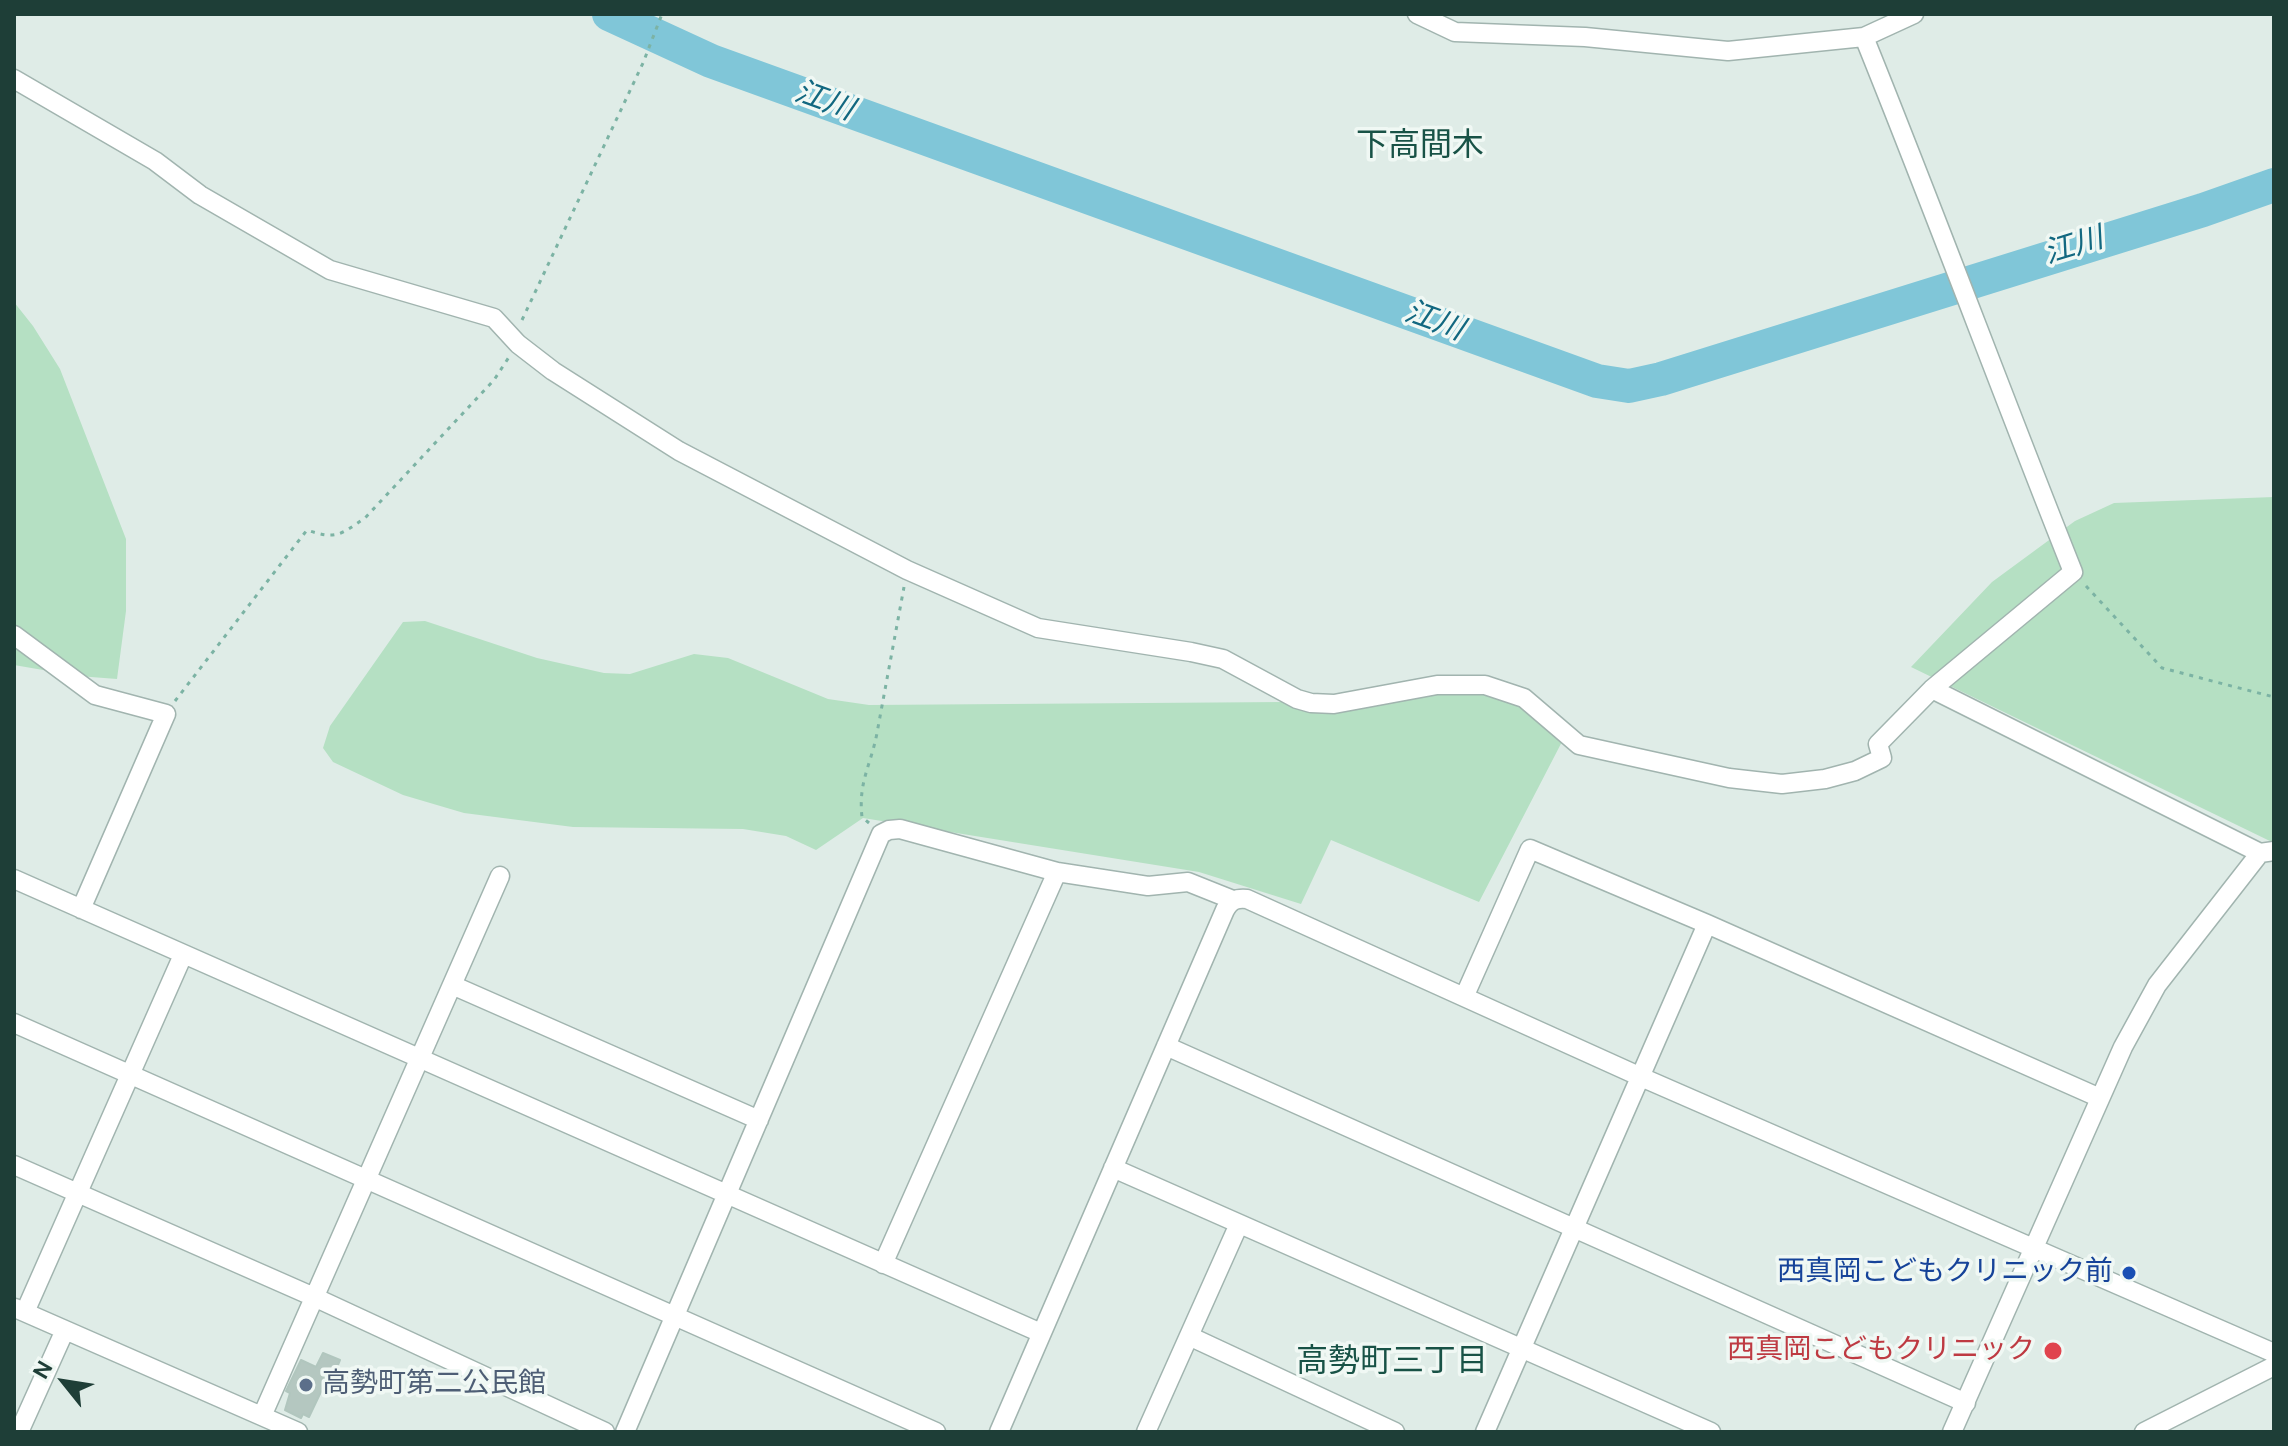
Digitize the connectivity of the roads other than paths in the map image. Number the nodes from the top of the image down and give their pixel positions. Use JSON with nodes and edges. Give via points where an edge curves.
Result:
{"nodes":[{"id":1,"x":1417,"y":14,"type":"edge"},
{"id":2,"x":1462,"y":14,"type":"edge"},
{"id":3,"x":1904,"y":16,"type":"edge"},
{"id":4,"x":1455,"y":32,"type":"junction"},
{"id":5,"x":1864,"y":37,"type":"junction"},
{"id":6,"x":14,"y":79,"type":"edge"},
{"id":7,"x":14,"y":635,"type":"edge"},
{"id":8,"x":1932,"y":689,"type":"junction"},
{"id":9,"x":2267,"y":852,"type":"edge"},
{"id":10,"x":1057,"y":872,"type":"junction"},
{"id":11,"x":500,"y":876,"type":"dead end"},
{"id":12,"x":14,"y":879,"type":"edge"},
{"id":13,"x":1233,"y":900,"type":"junction"},
{"id":14,"x":81,"y":909,"type":"junction"},
{"id":15,"x":1707,"y":924,"type":"junction"},
{"id":16,"x":183,"y":955,"type":"junction"},
{"id":17,"x":452,"y":985,"type":"junction"},
{"id":18,"x":1465,"y":995,"type":"junction"},
{"id":19,"x":14,"y":1023,"type":"edge"},
{"id":20,"x":1166,"y":1046,"type":"junction"},
{"id":21,"x":418,"y":1059,"type":"junction"},
{"id":22,"x":129,"y":1074,"type":"junction"},
{"id":23,"x":1641,"y":1077,"type":"junction"},
{"id":24,"x":2100,"y":1098,"type":"junction"},
{"id":25,"x":759,"y":1120,"type":"junction"},
{"id":26,"x":14,"y":1165,"type":"edge"},
{"id":27,"x":1113,"y":1168,"type":"junction"},
{"id":28,"x":366,"y":1178,"type":"junction"},
{"id":29,"x":77,"y":1193,"type":"junction"},
{"id":30,"x":727,"y":1195,"type":"junction"},
{"id":31,"x":1239,"y":1224,"type":"junction"},
{"id":32,"x":1574,"y":1229,"type":"junction"},
{"id":33,"x":2035,"y":1249,"type":"junction"},
{"id":34,"x":883,"y":1264,"type":"junction"},
{"id":35,"x":314,"y":1297,"type":"junction"},
{"id":36,"x":19,"y":1310,"type":"edge"},
{"id":37,"x":675,"y":1316,"type":"junction"},
{"id":38,"x":65,"y":1330,"type":"junction"},
{"id":39,"x":1041,"y":1333,"type":"junction"},
{"id":40,"x":1189,"y":1336,"type":"junction"},
{"id":41,"x":1522,"y":1348,"type":"junction"},
{"id":42,"x":2274,"y":1353,"type":"edge"},
{"id":43,"x":2274,"y":1366,"type":"edge"},
{"id":44,"x":1966,"y":1403,"type":"junction"},
{"id":45,"x":262,"y":1416,"type":"junction"},
{"id":46,"x":19,"y":1432,"type":"edge"},
{"id":47,"x":298,"y":1432,"type":"edge"},
{"id":48,"x":605,"y":1432,"type":"edge"},
{"id":49,"x":625,"y":1432,"type":"edge"},
{"id":50,"x":936,"y":1432,"type":"edge"},
{"id":51,"x":999,"y":1432,"type":"edge"},
{"id":52,"x":1146,"y":1432,"type":"edge"},
{"id":53,"x":1395,"y":1432,"type":"edge"},
{"id":54,"x":1485,"y":1432,"type":"edge"},
{"id":55,"x":1711,"y":1432,"type":"edge"},
{"id":56,"x":1952,"y":1432,"type":"edge"},
{"id":57,"x":2144,"y":1432,"type":"edge"}],
"edges":[{"from":1,"to":4,"type":"street"},
{"from":2,"to":4,"type":"street"},
{"from":3,"to":5,"type":"street"},
{"from":4,"to":5,"type":"street","via":[[1585,37],[1728,51]]},
{"from":5,"to":8,"type":"street","via":[[2073,572]]},
{"from":6,"to":8,"type":"street","via":[[330,270],[494,318],[553,371],[679,451],[907,570],[1038,628],[1223,659],[1311,703],[1334,704],[1437,685],[1485,685],[1524,698],[1579,745],[1782,784],[1825,779],[1882,758],[1878,744]]},
{"from":7,"to":14,"type":"street","via":[[95,695],[166,714]]},
{"from":8,"to":9,"type":"street"},
{"from":9,"to":24,"type":"street","via":[[2157,985]]},
{"from":10,"to":13,"type":"street","via":[[1148,886],[1188,882]]},
{"from":10,"to":25,"type":"street","via":[[900,829],[881,834]]},
{"from":10,"to":34,"type":"street"},
{"from":11,"to":17,"type":"street"},
{"from":12,"to":14,"type":"street"},
{"from":13,"to":18,"type":"street","via":[[1247,899]]},
{"from":13,"to":20,"type":"street"},
{"from":14,"to":16,"type":"street"},
{"from":15,"to":18,"type":"street","via":[[1530,849]]},
{"from":15,"to":23,"type":"street"},
{"from":15,"to":24,"type":"street"},
{"from":16,"to":21,"type":"street"},
{"from":16,"to":22,"type":"street"},
{"from":17,"to":21,"type":"street"},
{"from":17,"to":25,"type":"street"},
{"from":18,"to":23,"type":"street"},
{"from":19,"to":22,"type":"street"},
{"from":20,"to":27,"type":"street"},
{"from":20,"to":32,"type":"street"},
{"from":21,"to":28,"type":"street"},
{"from":21,"to":30,"type":"street"},
{"from":22,"to":28,"type":"street"},
{"from":22,"to":29,"type":"street"},
{"from":23,"to":32,"type":"street"},
{"from":23,"to":33,"type":"street"},
{"from":24,"to":33,"type":"street"},
{"from":25,"to":30,"type":"street"},
{"from":26,"to":29,"type":"street"},
{"from":27,"to":31,"type":"street"},
{"from":27,"to":39,"type":"street"},
{"from":28,"to":35,"type":"street"},
{"from":28,"to":37,"type":"street"},
{"from":29,"to":35,"type":"street"},
{"from":29,"to":36,"type":"street"},
{"from":30,"to":34,"type":"street"},
{"from":30,"to":37,"type":"street"},
{"from":31,"to":40,"type":"street"},
{"from":31,"to":41,"type":"street"},
{"from":32,"to":41,"type":"street"},
{"from":32,"to":44,"type":"street"},
{"from":33,"to":42,"type":"street"},
{"from":33,"to":44,"type":"street"},
{"from":34,"to":39,"type":"street"},
{"from":35,"to":45,"type":"street"},
{"from":35,"to":48,"type":"street"},
{"from":36,"to":38,"type":"street"},
{"from":37,"to":49,"type":"street"},
{"from":37,"to":50,"type":"street"},
{"from":38,"to":45,"type":"street"},
{"from":38,"to":46,"type":"street"},
{"from":39,"to":51,"type":"street"},
{"from":40,"to":52,"type":"street"},
{"from":40,"to":53,"type":"street"},
{"from":41,"to":54,"type":"street"},
{"from":41,"to":55,"type":"street"},
{"from":43,"to":57,"type":"street"},
{"from":44,"to":56,"type":"street"},
{"from":45,"to":47,"type":"street"}]}
